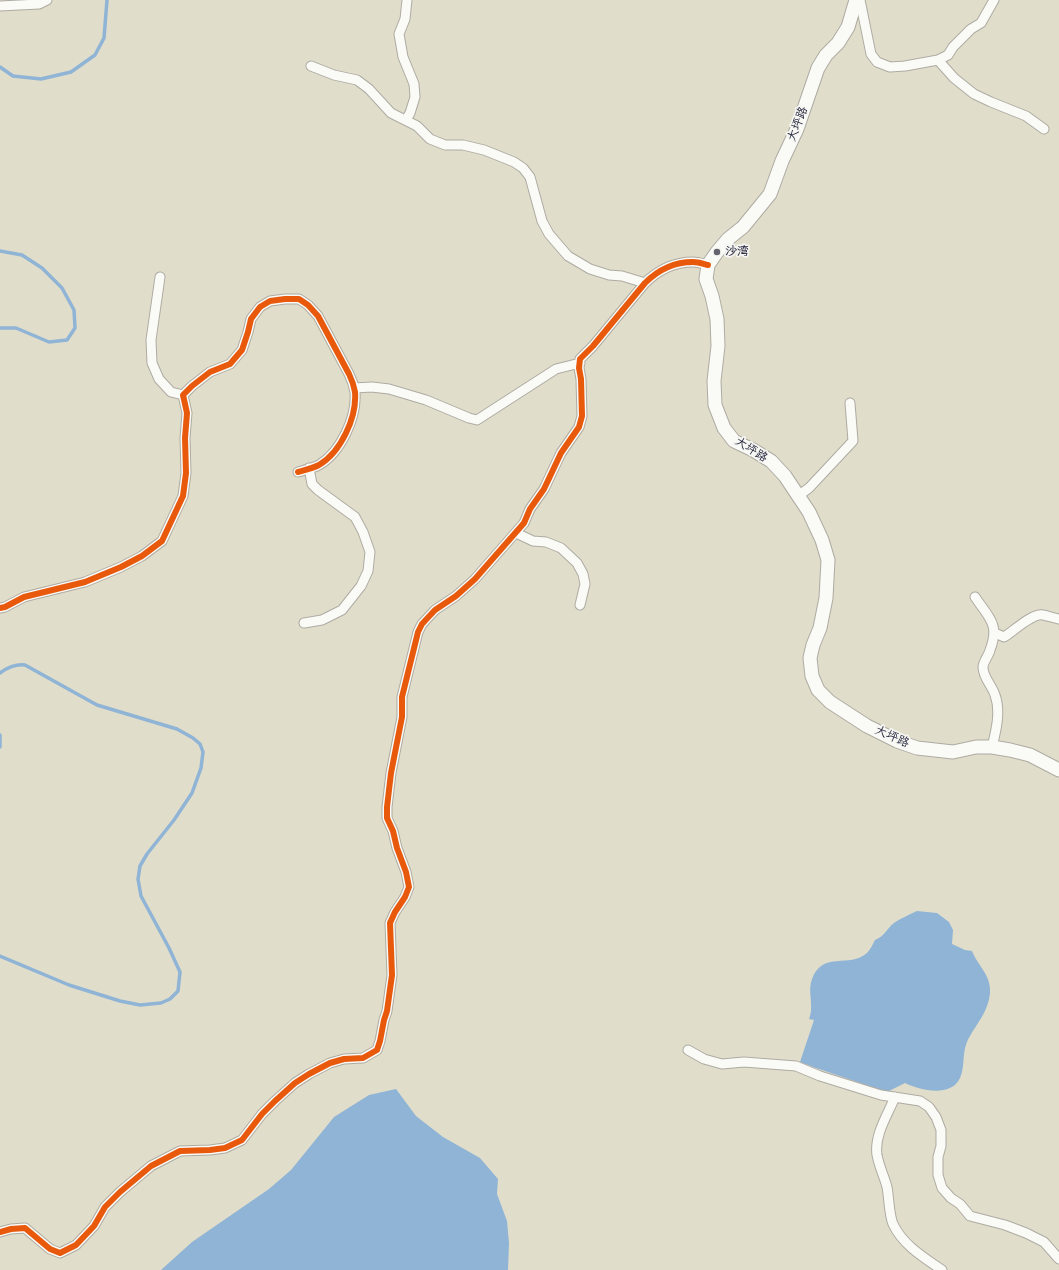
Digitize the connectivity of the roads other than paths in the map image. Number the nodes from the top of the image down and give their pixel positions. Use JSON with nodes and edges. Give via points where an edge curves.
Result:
{"nodes":[{"id":1,"x":47,"y":0,"type":"edge"},
{"id":2,"x":407,"y":0,"type":"edge"},
{"id":3,"x":856,"y":0,"type":"edge"},
{"id":4,"x":860,"y":0,"type":"edge"},
{"id":5,"x":994,"y":0,"type":"edge"},
{"id":6,"x":0,"y":6,"type":"edge"},
{"id":7,"x":938,"y":60,"type":"junction"},
{"id":8,"x":312,"y":66,"type":"dead end"},
{"id":9,"x":406,"y":120,"type":"junction"},
{"id":10,"x":1044,"y":129,"type":"dead end"},
{"id":11,"x":708,"y":265,"type":"junction"},
{"id":12,"x":160,"y":276,"type":"dead end"},
{"id":13,"x":645,"y":283,"type":"junction"},
{"id":14,"x":580,"y":363,"type":"junction"},
{"id":15,"x":354,"y":388,"type":"junction"},
{"id":16,"x":183,"y":396,"type":"junction"},
{"id":17,"x":850,"y":403,"type":"dead end"},
{"id":18,"x":308,"y":468,"type":"junction"},
{"id":19,"x":298,"y":472,"type":"dead end"},
{"id":20,"x":798,"y":496,"type":"junction"},
{"id":21,"x":516,"y":533,"type":"junction"},
{"id":22,"x":975,"y":597,"type":"dead end"},
{"id":23,"x":580,"y":605,"type":"dead end"},
{"id":24,"x":0,"y":608,"type":"edge"},
{"id":25,"x":1059,"y":619,"type":"edge"},
{"id":26,"x":304,"y":623,"type":"dead end"},
{"id":27,"x":995,"y":633,"type":"junction"},
{"id":28,"x":992,"y":747,"type":"junction"},
{"id":29,"x":1059,"y":770,"type":"edge"},
{"id":30,"x":688,"y":1050,"type":"dead end"},
{"id":31,"x":896,"y":1097,"type":"junction"},
{"id":32,"x":0,"y":1232,"type":"edge"},
{"id":33,"x":1059,"y":1259,"type":"edge"},
{"id":34,"x":942,"y":1270,"type":"edge"}],
"edges":[{"from":1,"to":6,"type":"street","via":[[39,4]]},
{"from":2,"to":9,"type":"street","via":[[405,19],[399,34],[403,57],[414,84],[415,97]]},
{"from":3,"to":11,"type":"main road","name":"大坪路","via":[[848,27],[818,68],[798,130],[782,161],[770,194],[743,227],[716,252]]},
{"from":4,"to":7,"type":"street","via":[[871,54],[877,62],[890,67]]},
{"from":5,"to":7,"type":"street","via":[[981,23],[971,29],[948,55]]},
{"from":7,"to":10,"type":"street","via":[[954,78],[974,94],[1026,116]]},
{"from":8,"to":9,"type":"street","via":[[334,75],[357,80],[391,113]]},
{"from":9,"to":13,"type":"street","via":[[417,126],[430,139],[445,145],[462,145],[484,150],[523,168],[530,177],[542,221],[549,234],[568,256],[590,269]]},
{"from":11,"to":13,"type":"street","via":[[694,262],[679,264],[659,271]]},
{"from":11,"to":20,"type":"main road","name":"大坪路","via":[[706,280],[717,319],[715,404],[724,428],[734,441],[771,461]]},
{"from":12,"to":16,"type":"street","via":[[151,340],[152,363],[160,379],[171,392]]},
{"from":13,"to":14,"type":"street","via":[[594,346],[580,359]]},
{"from":14,"to":15,"type":"street","via":[[556,369],[477,420],[389,389]]},
{"from":14,"to":21,"type":"street","via":[[582,416],[579,427],[561,453],[524,524]]},
{"from":15,"to":16,"type":"street","via":[[318,316],[299,300],[285,299],[270,300],[260,307],[251,318],[242,350],[230,364],[210,372]]},
{"from":15,"to":18,"type":"street","via":[[351,421],[344,437],[332,454],[319,465]]},
{"from":16,"to":24,"type":"street","via":[[187,413],[186,473],[182,496],[162,541],[142,556],[116,570],[85,582],[24,597]]},
{"from":17,"to":20,"type":"street","via":[[853,441],[809,488]]},
{"from":18,"to":19,"type":"street"},
{"from":18,"to":26,"type":"street","via":[[312,484],[355,517],[370,552],[368,571],[361,586],[342,610],[322,620]]},
{"from":20,"to":28,"type":"main road","name":"大坪路","via":[[822,540],[828,560],[826,598],[810,658],[812,676],[818,690],[830,702],[867,726],[917,748],[953,752],[976,747]]},
{"from":21,"to":23,"type":"street","via":[[533,541],[546,542],[561,548],[577,563],[583,574],[584,584]]},
{"from":21,"to":32,"type":"street","via":[[475,579],[435,610],[418,632],[402,697],[402,717],[387,807],[387,818],[409,887],[390,923],[392,975],[387,1011],[377,1050],[363,1058],[344,1059],[330,1064],[295,1082],[262,1114],[242,1140],[225,1148],[180,1151],[151,1166],[105,1207],[94,1226],[76,1245],[60,1253],[50,1249],[25,1228]]},
{"from":22,"to":27,"type":"street","via":[[993,624]]},
{"from":25,"to":27,"type":"street","via":[[1042,614],[1004,636]]},
{"from":27,"to":28,"type":"street","via":[[983,666],[997,707],[998,717]]},
{"from":28,"to":29,"type":"main road","name":"大坪路","via":[[1030,755]]},
{"from":30,"to":31,"type":"street","via":[[704,1059],[722,1064],[744,1062],[796,1066],[881,1095]]},
{"from":31,"to":33,"type":"street","via":[[920,1101],[929,1107],[936,1117],[941,1130],[938,1174],[942,1188],[951,1198],[970,1216],[1006,1225],[1044,1242]]},
{"from":31,"to":34,"type":"street","via":[[878,1137],[877,1153],[892,1223],[903,1240]]}]}
